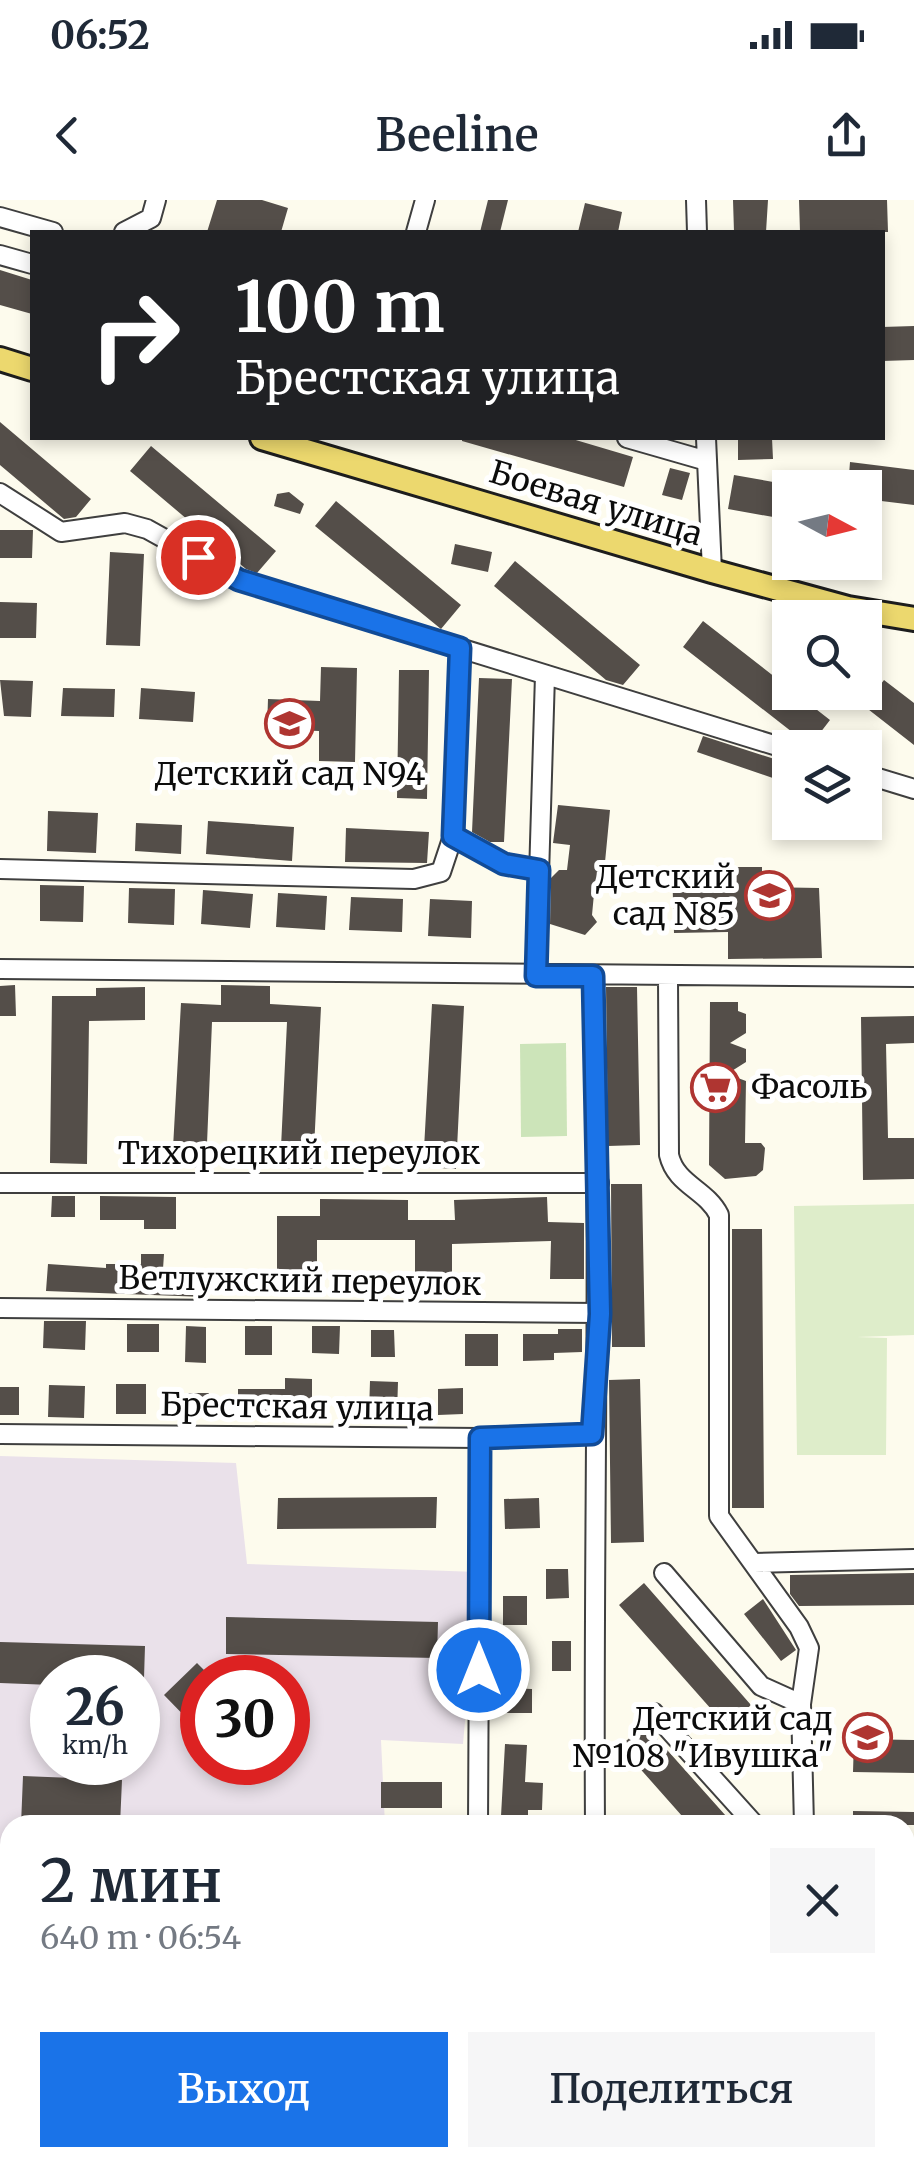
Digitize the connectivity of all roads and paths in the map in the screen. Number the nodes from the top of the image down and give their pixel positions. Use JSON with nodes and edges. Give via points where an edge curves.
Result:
{"nodes":[{"id":1,"x":156,"y":200,"type":"edge"},
{"id":2,"x":425,"y":200,"type":"edge"},
{"id":3,"x":696,"y":200,"type":"edge"},
{"id":4,"x":0,"y":217,"type":"edge"},
{"id":5,"x":45,"y":230,"type":"edge"},
{"id":6,"x":128,"y":230,"type":"edge"},
{"id":7,"x":417,"y":230,"type":"edge"},
{"id":8,"x":697,"y":230,"type":"edge"},
{"id":9,"x":0,"y":254,"type":"edge"},
{"id":10,"x":30,"y":263,"type":"edge"},
{"id":11,"x":0,"y":359,"type":"edge"},
{"id":12,"x":30,"y":368,"type":"edge"},
{"id":13,"x":269,"y":440,"type":"edge"},
{"id":14,"x":634,"y":440,"type":"edge"},
{"id":15,"x":706,"y":440,"type":"edge"},
{"id":16,"x":707,"y":461,"type":"junction"},
{"id":17,"x":0,"y":494,"type":"edge"},
{"id":18,"x":712,"y":571,"type":"junction"},
{"id":19,"x":914,"y":618,"type":"edge"},
{"id":20,"x":460,"y":648,"type":"junction"},
{"id":21,"x":545,"y":675,"type":"junction"},
{"id":22,"x":772,"y":744,"type":"edge"},
{"id":23,"x":882,"y":779,"type":"edge"},
{"id":24,"x":914,"y":788,"type":"edge"},
{"id":25,"x":453,"y":836,"type":"junction"},
{"id":26,"x":0,"y":868,"type":"edge"},
{"id":27,"x":539,"y":870,"type":"junction"},
{"id":28,"x":0,"y":969,"type":"edge"},
{"id":29,"x":536,"y":976,"type":"junction"},
{"id":30,"x":593,"y":976,"type":"junction"},
{"id":31,"x":914,"y":977,"type":"edge"},
{"id":32,"x":668,"y":978,"type":"junction"},
{"id":33,"x":0,"y":1183,"type":"edge"},
{"id":34,"x":599,"y":1183,"type":"junction"},
{"id":35,"x":0,"y":1308,"type":"edge"},
{"id":36,"x":600,"y":1314,"type":"junction"},
{"id":37,"x":0,"y":1434,"type":"edge"},
{"id":38,"x":592,"y":1434,"type":"junction"},
{"id":39,"x":480,"y":1438,"type":"junction"},
{"id":40,"x":914,"y":1559,"type":"edge"},
{"id":41,"x":754,"y":1563,"type":"junction"},
{"id":42,"x":664,"y":1573,"type":"dead end"},
{"id":43,"x":802,"y":1704,"type":"junction"},
{"id":44,"x":654,"y":1714,"type":"dead end"},
{"id":45,"x":478,"y":1815,"type":"edge"},
{"id":46,"x":595,"y":1815,"type":"edge"},
{"id":47,"x":746,"y":1815,"type":"edge"},
{"id":48,"x":804,"y":1815,"type":"edge"}],
"edges":[{"from":1,"to":6,"type":"street","via":[[151,218]]},
{"from":2,"to":7,"type":"street"},
{"from":3,"to":8,"type":"street"},
{"from":4,"to":5,"type":"street"},
{"from":9,"to":10,"type":"street"},
{"from":11,"to":12,"type":"main road"},
{"from":13,"to":18,"type":"main road","name":"Боевая улица"},
{"from":14,"to":16,"type":"street"},
{"from":15,"to":16,"type":"street"},
{"from":16,"to":18,"type":"street"},
{"from":17,"to":20,"type":"street","via":[[62,532],[125,523],[147,529],[239,580]]},
{"from":18,"to":19,"type":"main road","name":"Боевая улица","via":[[848,608]]},
{"from":20,"to":21,"type":"street"},
{"from":20,"to":25,"type":"street"},
{"from":21,"to":22,"type":"street"},
{"from":21,"to":27,"type":"street"},
{"from":23,"to":24,"type":"street"},
{"from":25,"to":26,"type":"street","via":[[441,872],[414,880]]},
{"from":25,"to":27,"type":"street","via":[[504,864]]},
{"from":27,"to":29,"type":"street"},
{"from":28,"to":29,"type":"street"},
{"from":29,"to":30,"type":"street"},
{"from":30,"to":32,"type":"street"},
{"from":30,"to":34,"type":"street"},
{"from":31,"to":32,"type":"street"},
{"from":32,"to":41,"type":"street","via":[[668,1155],[673,1172],[719,1215],[719,1516]]},
{"from":33,"to":34,"type":"street","name":"Тихорецкий переулок"},
{"from":34,"to":36,"type":"street"},
{"from":35,"to":36,"type":"street","name":"Ветлужский переулок"},
{"from":36,"to":38,"type":"street"},
{"from":37,"to":39,"type":"street","name":"Брестская улица"},
{"from":38,"to":39,"type":"street","name":"Брестская улица"},
{"from":38,"to":46,"type":"street"},
{"from":39,"to":45,"type":"street"},
{"from":40,"to":41,"type":"street"},
{"from":41,"to":43,"type":"street","via":[[808,1648]]},
{"from":42,"to":43,"type":"street","via":[[761,1686]]},
{"from":43,"to":48,"type":"street"},
{"from":44,"to":47,"type":"street"}]}
